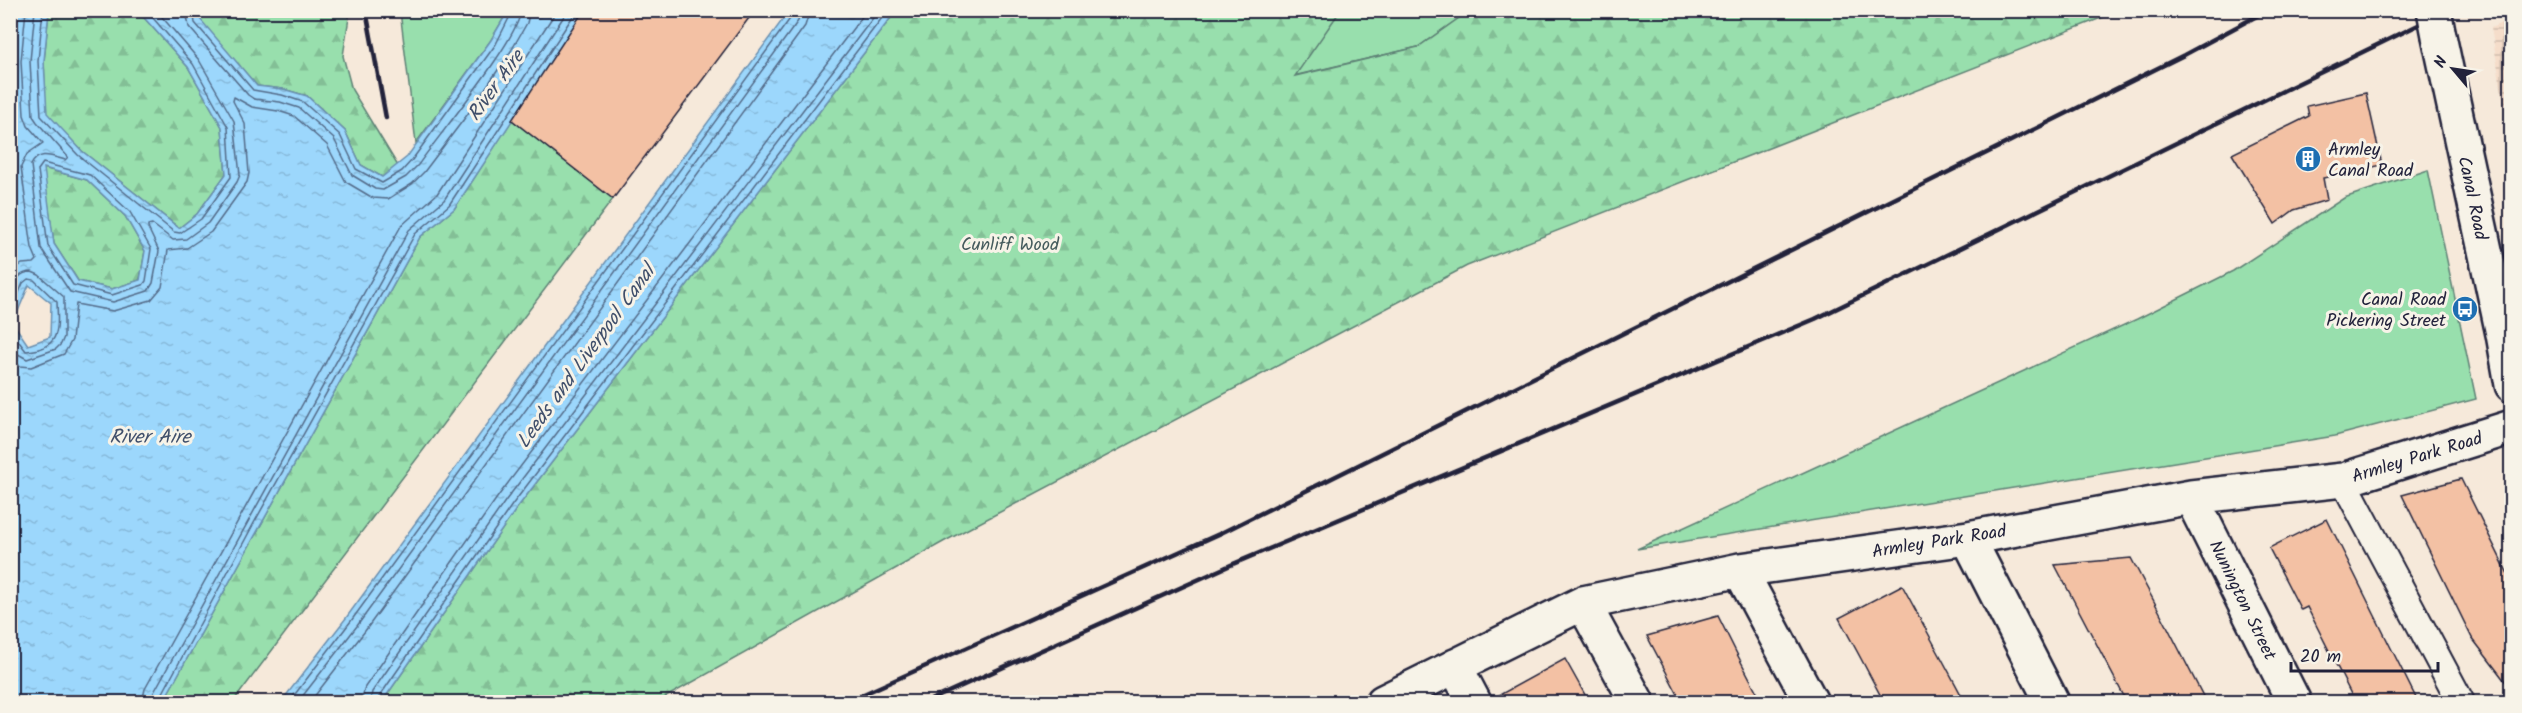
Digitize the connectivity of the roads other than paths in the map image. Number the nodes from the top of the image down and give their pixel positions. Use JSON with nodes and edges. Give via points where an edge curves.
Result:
{"nodes":[{"id":1,"x":2436,"y":23,"type":"edge"},
{"id":2,"x":2507,"y":333,"type":"edge"},
{"id":3,"x":2511,"y":385,"type":"edge"},
{"id":4,"x":2511,"y":427,"type":"edge"},
{"id":5,"x":2343,"y":480,"type":"junction"},
{"id":6,"x":2192,"y":497,"type":"junction"},
{"id":7,"x":1968,"y":538,"type":"junction"},
{"id":8,"x":1740,"y":570,"type":"junction"},
{"id":9,"x":1583,"y":603,"type":"junction"},
{"id":10,"x":1455,"y":666,"type":"junction"},
{"id":11,"x":1383,"y":702,"type":"edge"},
{"id":12,"x":1474,"y":702,"type":"edge"},
{"id":13,"x":1637,"y":702,"type":"edge"},
{"id":14,"x":1811,"y":702,"type":"edge"},
{"id":15,"x":2052,"y":702,"type":"edge"},
{"id":16,"x":2294,"y":702,"type":"edge"},
{"id":17,"x":2462,"y":702,"type":"edge"}],
"edges":[{"from":1,"to":2,"type":"street","name":"Canal Road"},
{"from":2,"to":3,"type":"street","name":"Canal Road"},
{"from":4,"to":5,"type":"street","name":"Armley Park Road"},
{"from":5,"to":6,"type":"street","name":"Armley Park Road"},
{"from":5,"to":17,"type":"lane"},
{"from":6,"to":7,"type":"street","name":"Armley Park Road"},
{"from":6,"to":16,"type":"street","name":"Nunington Street"},
{"from":7,"to":8,"type":"street","name":"Armley Park Road"},
{"from":7,"to":15,"type":"street"},
{"from":8,"to":9,"type":"street","name":"Armley Park Road"},
{"from":8,"to":14,"type":"street"},
{"from":9,"to":10,"type":"street","name":"Armley Park Road"},
{"from":9,"to":13,"type":"street"},
{"from":10,"to":11,"type":"street","name":"Armley Park Road"},
{"from":10,"to":12,"type":"street"}]}
